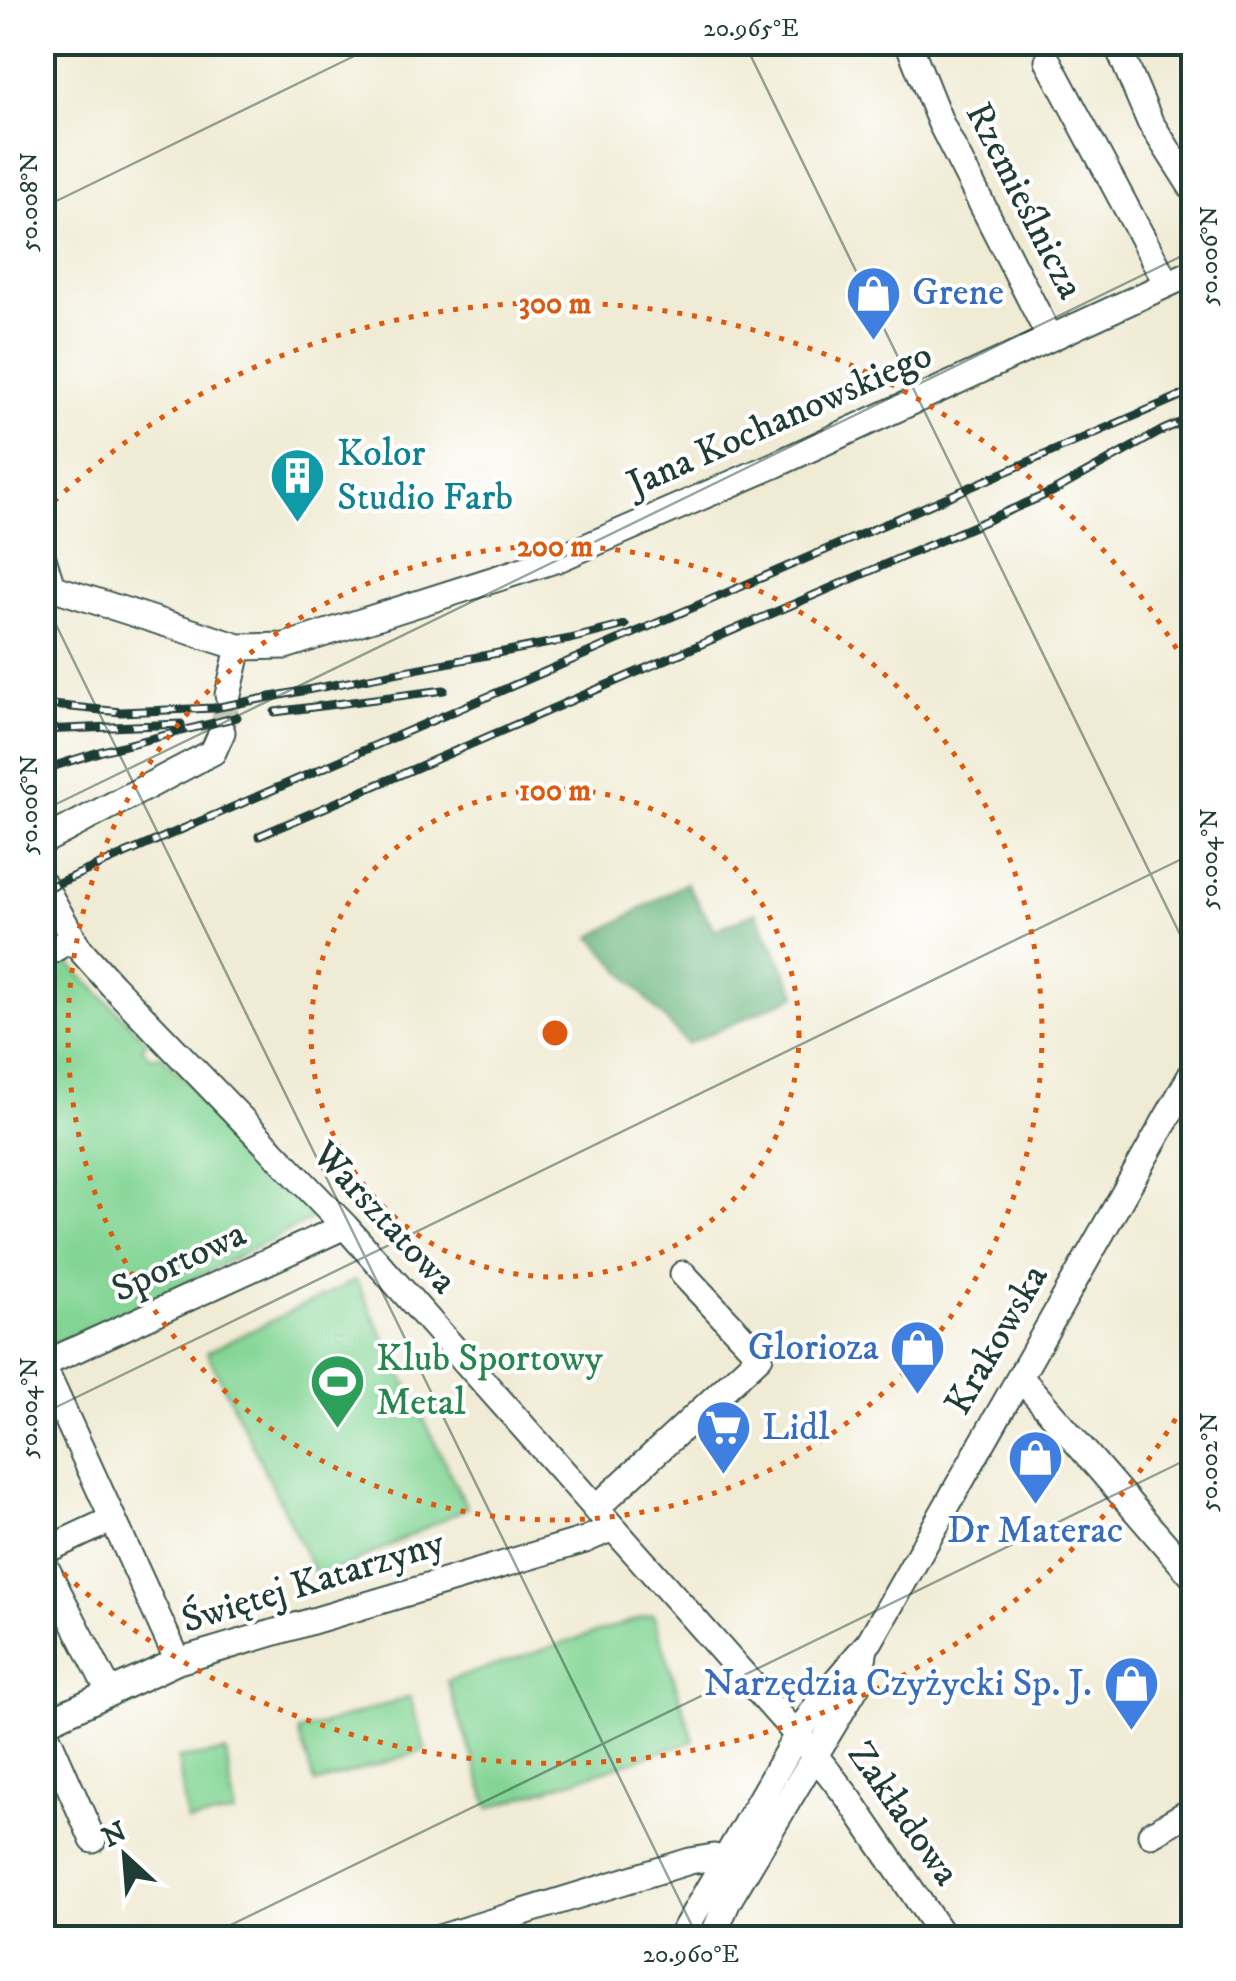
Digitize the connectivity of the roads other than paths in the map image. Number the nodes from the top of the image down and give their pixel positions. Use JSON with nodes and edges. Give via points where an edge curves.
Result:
{"nodes":[{"id":1,"x":908,"y":42,"type":"edge"},
{"id":2,"x":1116,"y":42,"type":"edge"},
{"id":3,"x":1048,"y":61,"type":"dead end"},
{"id":4,"x":1194,"y":191,"type":"edge"},
{"id":5,"x":1194,"y":272,"type":"edge"},
{"id":6,"x":1167,"y":284,"type":"junction"},
{"id":7,"x":1050,"y":338,"type":"junction"},
{"id":8,"x":42,"y":555,"type":"edge"},
{"id":9,"x":47,"y":586,"type":"edge"},
{"id":10,"x":239,"y":647,"type":"junction"},
{"id":11,"x":228,"y":696,"type":"tunnel mouth"},
{"id":12,"x":222,"y":732,"type":"tunnel mouth"},
{"id":13,"x":42,"y":842,"type":"edge"},
{"id":14,"x":42,"y":882,"type":"edge"},
{"id":15,"x":73,"y":938,"type":"junction"},
{"id":16,"x":42,"y":956,"type":"edge"},
{"id":17,"x":1194,"y":1070,"type":"edge"},
{"id":18,"x":345,"y":1226,"type":"junction"},
{"id":19,"x":682,"y":1274,"type":"dead end"},
{"id":20,"x":43,"y":1365,"type":"edge"},
{"id":21,"x":1020,"y":1377,"type":"junction"},
{"id":22,"x":113,"y":1519,"type":"junction"},
{"id":23,"x":604,"y":1519,"type":"junction"},
{"id":24,"x":42,"y":1556,"type":"edge"},
{"id":25,"x":1194,"y":1578,"type":"edge"},
{"id":26,"x":178,"y":1661,"type":"junction"},
{"id":27,"x":110,"y":1694,"type":"junction"},
{"id":28,"x":42,"y":1724,"type":"edge"},
{"id":29,"x":806,"y":1744,"type":"junction"},
{"id":30,"x":1194,"y":1809,"type":"edge"},
{"id":31,"x":1151,"y":1834,"type":"dead end"},
{"id":32,"x":94,"y":1840,"type":"dead end"},
{"id":33,"x":724,"y":1861,"type":"junction"},
{"id":34,"x":439,"y":1938,"type":"edge"},
{"id":35,"x":680,"y":1938,"type":"edge"},
{"id":36,"x":712,"y":1938,"type":"edge"},
{"id":37,"x":944,"y":1938,"type":"edge"}],
"edges":[{"from":1,"to":7,"type":"street","name":"Rzemieślnicza"},
{"from":2,"to":4,"type":"street","via":[[1150,122]]},
{"from":3,"to":6,"type":"street"},
{"from":5,"to":6,"type":"street","name":"Jana Kochanowskiego"},
{"from":6,"to":7,"type":"street","name":"Jana Kochanowskiego"},
{"from":7,"to":10,"type":"street","name":"Jana Kochanowskiego","via":[[558,558],[285,646]]},
{"from":8,"to":9,"type":"street"},
{"from":9,"to":10,"type":"street","name":"Jana Kochanowskiego"},
{"from":10,"to":11,"type":"street"},
{"from":12,"to":13,"type":"street","via":[[213,752]]},
{"from":14,"to":15,"type":"street","name":"Warsztatowa"},
{"from":15,"to":16,"type":"street"},
{"from":15,"to":18,"type":"street","name":"Warsztatowa"},
{"from":17,"to":21,"type":"street","name":"Krakowska"},
{"from":18,"to":20,"type":"street","name":"Sportowa"},
{"from":18,"to":23,"type":"street","name":"Warsztatowa"},
{"from":19,"to":23,"type":"street","via":[[760,1356]]},
{"from":20,"to":22,"type":"street"},
{"from":21,"to":25,"type":"street"},
{"from":21,"to":29,"type":"street","name":"Krakowska","via":[[865,1648],[824,1695]]},
{"from":22,"to":24,"type":"street"},
{"from":22,"to":26,"type":"street"},
{"from":23,"to":26,"type":"street","name":"Świętej Katarzyny","via":[[585,1540]]},
{"from":23,"to":29,"type":"street","name":"Warsztatowa"},
{"from":24,"to":27,"type":"street"},
{"from":26,"to":27,"type":"street","name":"Świętej Katarzyny"},
{"from":27,"to":28,"type":"street","name":"Świętej Katarzyny"},
{"from":28,"to":32,"type":"street"},
{"from":29,"to":33,"type":"street","name":"Krakowska"},
{"from":29,"to":36,"type":"street","name":"Krakowska"},
{"from":29,"to":37,"type":"street","name":"Zakładowa"},
{"from":30,"to":31,"type":"street"},
{"from":33,"to":34,"type":"street","via":[[690,1861]]},
{"from":33,"to":35,"type":"street","name":"Krakowska"}]}
